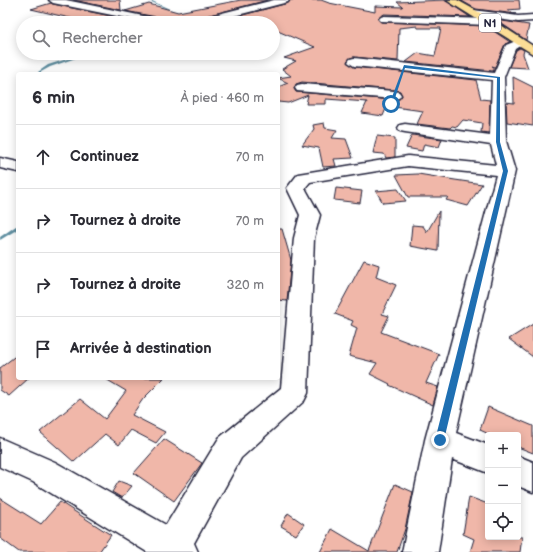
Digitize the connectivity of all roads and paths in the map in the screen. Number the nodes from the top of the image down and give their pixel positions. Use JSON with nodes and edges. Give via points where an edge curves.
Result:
{"nodes":[{"id":1,"x":53,"y":0,"type":"edge"},
{"id":2,"x":285,"y":0,"type":"edge"},
{"id":3,"x":451,"y":1,"type":"edge"},
{"id":4,"x":468,"y":1,"type":"edge"},
{"id":5,"x":472,"y":13,"type":"junction"},
{"id":6,"x":131,"y":16,"type":"edge"},
{"id":7,"x":219,"y":16,"type":"edge"},
{"id":8,"x":533,"y":18,"type":"edge"},
{"id":9,"x":384,"y":19,"type":"dead end"},
{"id":10,"x":488,"y":22,"type":"junction"},
{"id":11,"x":527,"y":47,"type":"edge"},
{"id":12,"x":406,"y":61,"type":"junction"},
{"id":13,"x":354,"y":62,"type":"dead end"},
{"id":14,"x":498,"y":77,"type":"junction"},
{"id":15,"x":302,"y":88,"type":"dead end"},
{"id":16,"x":405,"y":128,"type":"dead end"},
{"id":17,"x":498,"y":142,"type":"junction"},
{"id":18,"x":0,"y":163,"type":"edge"},
{"id":19,"x":16,"y":167,"type":"edge"},
{"id":20,"x":506,"y":171,"type":"junction"},
{"id":21,"x":287,"y":187,"type":"edge"},
{"id":22,"x":440,"y":440,"type":"junction"},
{"id":23,"x":0,"y":452,"type":"edge"},
{"id":24,"x":485,"y":458,"type":"edge"},
{"id":25,"x":521,"y":472,"type":"edge"},
{"id":26,"x":533,"y":477,"type":"edge"},
{"id":27,"x":176,"y":550,"type":"edge"},
{"id":28,"x":420,"y":552,"type":"edge"}],
"edges":[{"from":1,"to":6,"type":"street"},
{"from":2,"to":7,"type":"street"},
{"from":3,"to":4,"type":"street"},
{"from":3,"to":5,"type":"highway","number":"N1"},
{"from":5,"to":8,"type":"street","via":[[518,19]]},
{"from":5,"to":10,"type":"highway","number":"N1"},
{"from":9,"to":10,"type":"street"},
{"from":10,"to":11,"type":"highway","number":"N1"},
{"from":11,"to":14,"type":"street","via":[[510,47]]},
{"from":12,"to":13,"type":"street"},
{"from":12,"to":14,"type":"street"},
{"from":12,"to":15,"type":"street","via":[[392,100]]},
{"from":14,"to":17,"type":"street"},
{"from":16,"to":17,"type":"street"},
{"from":17,"to":20,"type":"street"},
{"from":18,"to":19,"type":"street"},
{"from":20,"to":21,"type":"street","via":[[408,161],[304,178]]},
{"from":20,"to":22,"type":"street"},
{"from":21,"to":27,"type":"street","via":[[310,215],[304,238],[294,393],[230,448]]},
{"from":22,"to":24,"type":"street"},
{"from":22,"to":28,"type":"street"},
{"from":23,"to":27,"type":"street","via":[[44,472]]},
{"from":25,"to":26,"type":"street"}]}
